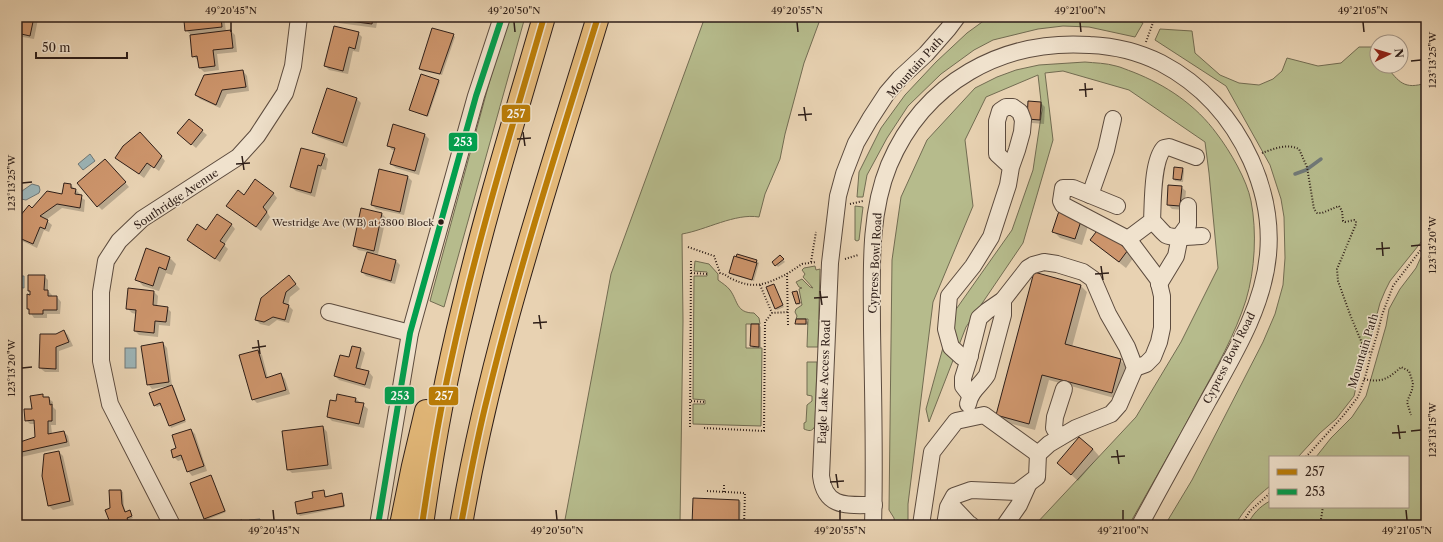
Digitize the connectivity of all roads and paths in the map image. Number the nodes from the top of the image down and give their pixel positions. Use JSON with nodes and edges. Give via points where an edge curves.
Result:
{"nodes":[{"id":1,"x":299,"y":17,"type":"edge"},
{"id":2,"x":502,"y":17,"type":"edge"},
{"id":3,"x":544,"y":17,"type":"edge"},
{"id":4,"x":598,"y":17,"type":"edge"},
{"id":5,"x":957,"y":17,"type":"edge"},
{"id":6,"x":1155,"y":17,"type":"edge"},
{"id":7,"x":1141,"y":54,"type":"junction"},
{"id":8,"x":1113,"y":119,"type":"dead end"},
{"id":9,"x":1196,"y":157,"type":"dead end"},
{"id":10,"x":1250,"y":157,"type":"junction"},
{"id":11,"x":1011,"y":167,"type":"dead end"},
{"id":12,"x":1090,"y":195,"type":"junction"},
{"id":13,"x":847,"y":200,"type":"dead end"},
{"id":14,"x":846,"y":205,"type":"dead end"},
{"id":15,"x":1117,"y":206,"type":"dead end"},
{"id":16,"x":1188,"y":206,"type":"dead end"},
{"id":17,"x":1152,"y":221,"type":"junction"},
{"id":18,"x":816,"y":232,"type":"dead end"},
{"id":19,"x":1202,"y":236,"type":"dead end"},
{"id":20,"x":1180,"y":237,"type":"junction"},
{"id":21,"x":1128,"y":240,"type":"junction"},
{"id":22,"x":1426,"y":242,"type":"edge"},
{"id":23,"x":688,"y":247,"type":"dead end"},
{"id":24,"x":873,"y":256,"type":"junction"},
{"id":25,"x":475,"y":260,"type":"junction"},
{"id":26,"x":692,"y":260,"type":"dead end"},
{"id":27,"x":839,"y":260,"type":"dead end"},
{"id":28,"x":811,"y":262,"type":"junction"},
{"id":29,"x":815,"y":262,"type":"dead end"},
{"id":30,"x":691,"y":273,"type":"junction"},
{"id":31,"x":708,"y":274,"type":"dead end"},
{"id":32,"x":787,"y":274,"type":"junction"},
{"id":33,"x":760,"y":284,"type":"junction"},
{"id":34,"x":1159,"y":284,"type":"junction"},
{"id":35,"x":1003,"y":300,"type":"junction"},
{"id":36,"x":329,"y":312,"type":"dead end"},
{"id":37,"x":788,"y":312,"type":"junction"},
{"id":38,"x":772,"y":313,"type":"junction"},
{"id":39,"x":788,"y":326,"type":"dead end"},
{"id":40,"x":410,"y":333,"type":"junction"},
{"id":41,"x":1371,"y":354,"type":"junction"},
{"id":42,"x":970,"y":356,"type":"junction"},
{"id":43,"x":1135,"y":368,"type":"junction"},
{"id":44,"x":1364,"y":379,"type":"junction"},
{"id":45,"x":1064,"y":389,"type":"dead end"},
{"id":46,"x":970,"y":395,"type":"junction"},
{"id":47,"x":690,"y":401,"type":"junction"},
{"id":48,"x":706,"y":402,"type":"dead end"},
{"id":49,"x":484,"y":408,"type":"junction"},
{"id":50,"x":1411,"y":415,"type":"dead end"},
{"id":51,"x":964,"y":419,"type":"junction"},
{"id":52,"x":690,"y":427,"type":"dead end"},
{"id":53,"x":704,"y":428,"type":"dead end"},
{"id":54,"x":1060,"y":437,"type":"junction"},
{"id":55,"x":1038,"y":454,"type":"junction"},
{"id":56,"x":1307,"y":456,"type":"edge"},
{"id":57,"x":1029,"y":483,"type":"junction"},
{"id":58,"x":724,"y":485,"type":"dead end"},
{"id":59,"x":707,"y":491,"type":"dead end"},
{"id":60,"x":724,"y":492,"type":"junction"},
{"id":61,"x":1269,"y":494,"type":"edge"},
{"id":62,"x":950,"y":504,"type":"junction"},
{"id":63,"x":874,"y":505,"type":"junction"},
{"id":64,"x":1323,"y":508,"type":"edge"},
{"id":65,"x":172,"y":525,"type":"edge"},
{"id":66,"x":378,"y":525,"type":"edge"},
{"id":67,"x":401,"y":525,"type":"edge"},
{"id":68,"x":422,"y":525,"type":"edge"},
{"id":69,"x":461,"y":525,"type":"edge"},
{"id":70,"x":472,"y":525,"type":"edge"},
{"id":71,"x":744,"y":525,"type":"edge"},
{"id":72,"x":873,"y":525,"type":"edge"},
{"id":73,"x":921,"y":525,"type":"edge"},
{"id":74,"x":945,"y":525,"type":"edge"},
{"id":75,"x":971,"y":525,"type":"edge"},
{"id":76,"x":1005,"y":525,"type":"edge"},
{"id":77,"x":1140,"y":525,"type":"edge"},
{"id":78,"x":1241,"y":525,"type":"edge"},
{"id":79,"x":1320,"y":525,"type":"edge"}],
"edges":[{"from":1,"to":65,"type":"street","name":"Southridge Avenue","via":[[293,66],[286,93],[257,136],[238,157],[142,219],[119,241],[106,261],[101,292],[101,361],[110,404]]},
{"from":2,"to":40,"type":"street","via":[[474,104]]},
{"from":3,"to":25,"type":"highway"},
{"from":4,"to":49,"type":"highway","via":[[521,269]]},
{"from":5,"to":63,"type":"street","name":"Eagle Lake Access Road","via":[[926,54],[887,93],[856,143],[838,196],[830,263],[821,482],[826,494],[837,502]]},
{"from":6,"to":7,"type":"path"},
{"from":7,"to":10,"type":"street","name":"Cypress Bowl Road","via":[[1178,73],[1216,104],[1232,124]]},
{"from":7,"to":24,"type":"street","name":"Cypress Bowl Road","via":[[1097,45],[1049,45],[1002,56],[960,78],[925,108],[897,148],[881,190],[876,214]]},
{"from":8,"to":12,"type":"street","via":[[1106,150]]},
{"from":9,"to":17,"type":"street","via":[[1169,147],[1160,152]]},
{"from":10,"to":41,"type":"path","via":[[1276,148],[1294,146],[1307,167],[1312,204],[1317,213],[1339,206],[1343,221],[1356,221],[1337,269],[1338,281],[1362,343]]},
{"from":10,"to":77,"type":"street","name":"Cypress Bowl Road","via":[[1264,198],[1268,226],[1265,278],[1243,335]]},
{"from":11,"to":42,"type":"street","via":[[1008,185],[991,237],[973,266],[949,296],[946,329],[951,347],[962,357]]},
{"from":12,"to":15,"type":"street"},
{"from":12,"to":21,"type":"street","via":[[1073,188],[1064,188],[1061,201],[1063,205]]},
{"from":13,"to":14,"type":"path"},
{"from":16,"to":20,"type":"street","via":[[1188,225]]},
{"from":17,"to":20,"type":"street","via":[[1167,235]]},
{"from":17,"to":21,"type":"street"},
{"from":18,"to":28,"type":"path"},
{"from":19,"to":20,"type":"street"},
{"from":20,"to":34,"type":"street","via":[[1176,256]]},
{"from":21,"to":34,"type":"street","via":[[1158,279]]},
{"from":22,"to":41,"type":"path","name":"Mountain Path","via":[[1393,286]]},
{"from":23,"to":33,"type":"path","via":[[714,256],[720,273],[755,286]]},
{"from":24,"to":27,"type":"path","via":[[859,255]]},
{"from":24,"to":63,"type":"street","name":"Cypress Bowl Road"},
{"from":25,"to":67,"type":"highway","via":[[444,341]]},
{"from":25,"to":68,"type":"highway","via":[[443,399]]},
{"from":26,"to":30,"type":"path"},
{"from":28,"to":29,"type":"path"},
{"from":28,"to":32,"type":"path","via":[[797,266]]},
{"from":30,"to":31,"type":"path"},
{"from":30,"to":47,"type":"path"},
{"from":32,"to":33,"type":"path"},
{"from":32,"to":37,"type":"path"},
{"from":33,"to":38,"type":"path"},
{"from":34,"to":43,"type":"street","via":[[1162,296],[1162,328],[1159,342],[1153,357],[1146,364]]},
{"from":35,"to":42,"type":"street","via":[[979,318]]},
{"from":35,"to":43,"type":"street","via":[[1032,265],[1044,262],[1084,272],[1093,279]]},
{"from":35,"to":46,"type":"street","via":[[1003,315],[987,375]]},
{"from":36,"to":40,"type":"street"},
{"from":37,"to":38,"type":"path"},
{"from":37,"to":39,"type":"path"},
{"from":38,"to":53,"type":"path","via":[[765,322],[764,431]]},
{"from":40,"to":66,"type":"street"},
{"from":41,"to":44,"type":"path","name":"Mountain Path"},
{"from":42,"to":46,"type":"street","via":[[963,386]]},
{"from":43,"to":54,"type":"street","via":[[1119,405],[1111,414]]},
{"from":44,"to":50,"type":"path","via":[[1378,381],[1404,367],[1413,383],[1407,402]]},
{"from":44,"to":56,"type":"path","name":"Mountain Path","via":[[1358,397],[1344,416]]},
{"from":45,"to":54,"type":"street","via":[[1054,428]]},
{"from":46,"to":51,"type":"street"},
{"from":47,"to":48,"type":"path"},
{"from":47,"to":52,"type":"path"},
{"from":49,"to":69,"type":"highway"},
{"from":49,"to":70,"type":"highway"},
{"from":51,"to":55,"type":"street","via":[[984,415]]},
{"from":51,"to":73,"type":"street","via":[[956,421],[932,452]]},
{"from":54,"to":55,"type":"street"},
{"from":55,"to":57,"type":"street","via":[[1037,477]]},
{"from":57,"to":62,"type":"street","via":[[1017,492],[971,490],[954,496]]},
{"from":57,"to":76,"type":"street","via":[[1019,505]]},
{"from":58,"to":60,"type":"path"},
{"from":59,"to":60,"type":"path"},
{"from":60,"to":71,"type":"path","via":[[745,493]]},
{"from":61,"to":78,"type":"path","via":[[1250,511]]},
{"from":62,"to":74,"type":"street"},
{"from":62,"to":75,"type":"street"},
{"from":63,"to":72,"type":"street","name":"Cypress Bowl Road"},
{"from":64,"to":79,"type":"path"}]}
